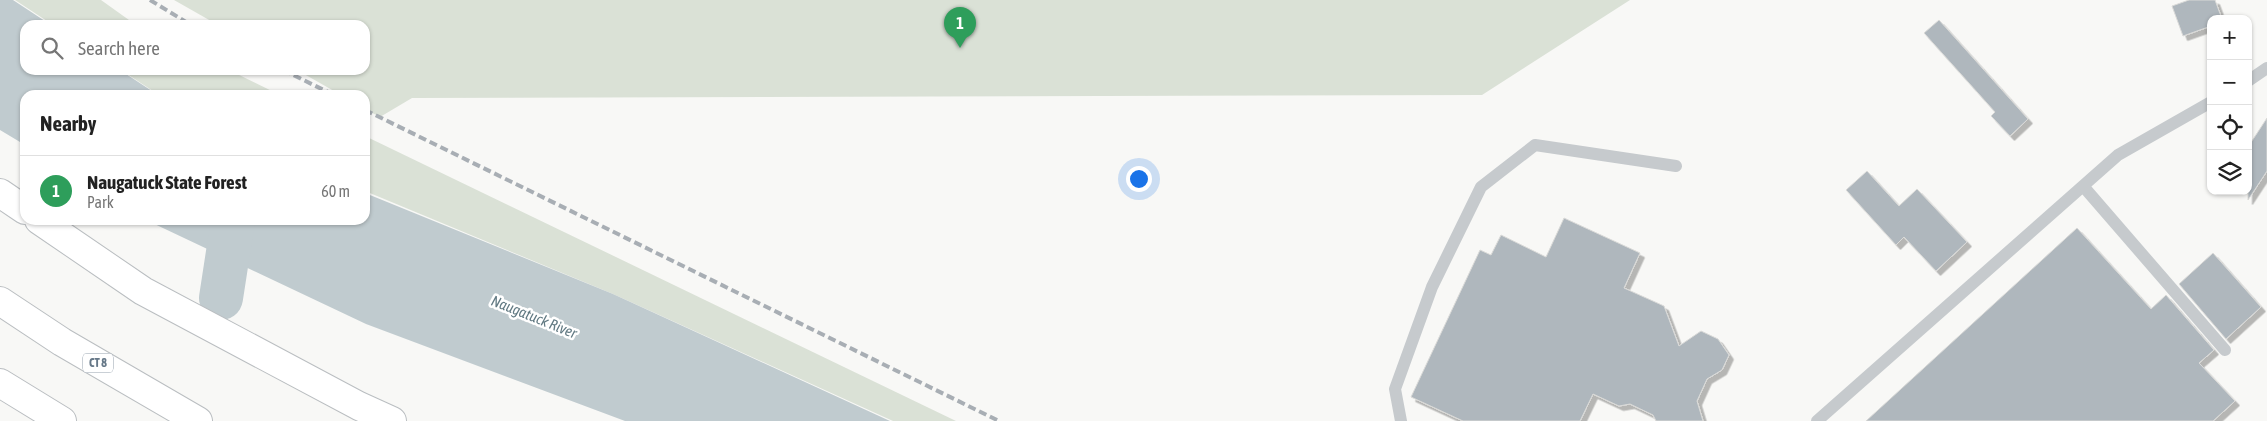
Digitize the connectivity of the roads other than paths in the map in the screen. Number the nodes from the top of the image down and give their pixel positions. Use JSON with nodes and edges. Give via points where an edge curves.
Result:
{"nodes":[{"id":1,"x":2267,"y":68,"type":"edge"},
{"id":2,"x":2252,"y":78,"type":"edge"},
{"id":3,"x":2207,"y":104,"type":"edge"},
{"id":4,"x":1676,"y":166,"type":"dead end"},
{"id":5,"x":2083,"y":186,"type":"junction"},
{"id":6,"x":0,"y":193,"type":"edge"},
{"id":7,"x":20,"y":207,"type":"edge"},
{"id":8,"x":46,"y":225,"type":"edge"},
{"id":9,"x":0,"y":301,"type":"edge"},
{"id":10,"x":2225,"y":350,"type":"dead end"},
{"id":11,"x":0,"y":383,"type":"edge"},
{"id":12,"x":62,"y":421,"type":"edge"},
{"id":13,"x":198,"y":421,"type":"edge"},
{"id":14,"x":392,"y":421,"type":"edge"},
{"id":15,"x":1401,"y":421,"type":"edge"},
{"id":16,"x":1817,"y":421,"type":"edge"}],
"edges":[{"from":1,"to":2,"type":"lane"},
{"from":3,"to":5,"type":"lane","via":[[2118,155]]},
{"from":4,"to":15,"type":"lane","via":[[1535,145],[1481,187],[1432,287],[1396,389]]},
{"from":5,"to":10,"type":"lane"},
{"from":5,"to":16,"type":"lane"},
{"from":6,"to":7,"type":"highway"},
{"from":8,"to":14,"type":"highway","via":[[143,291]]},
{"from":9,"to":13,"type":"highway","number":"CT 8","via":[[62,342]]},
{"from":11,"to":12,"type":"highway"}]}
